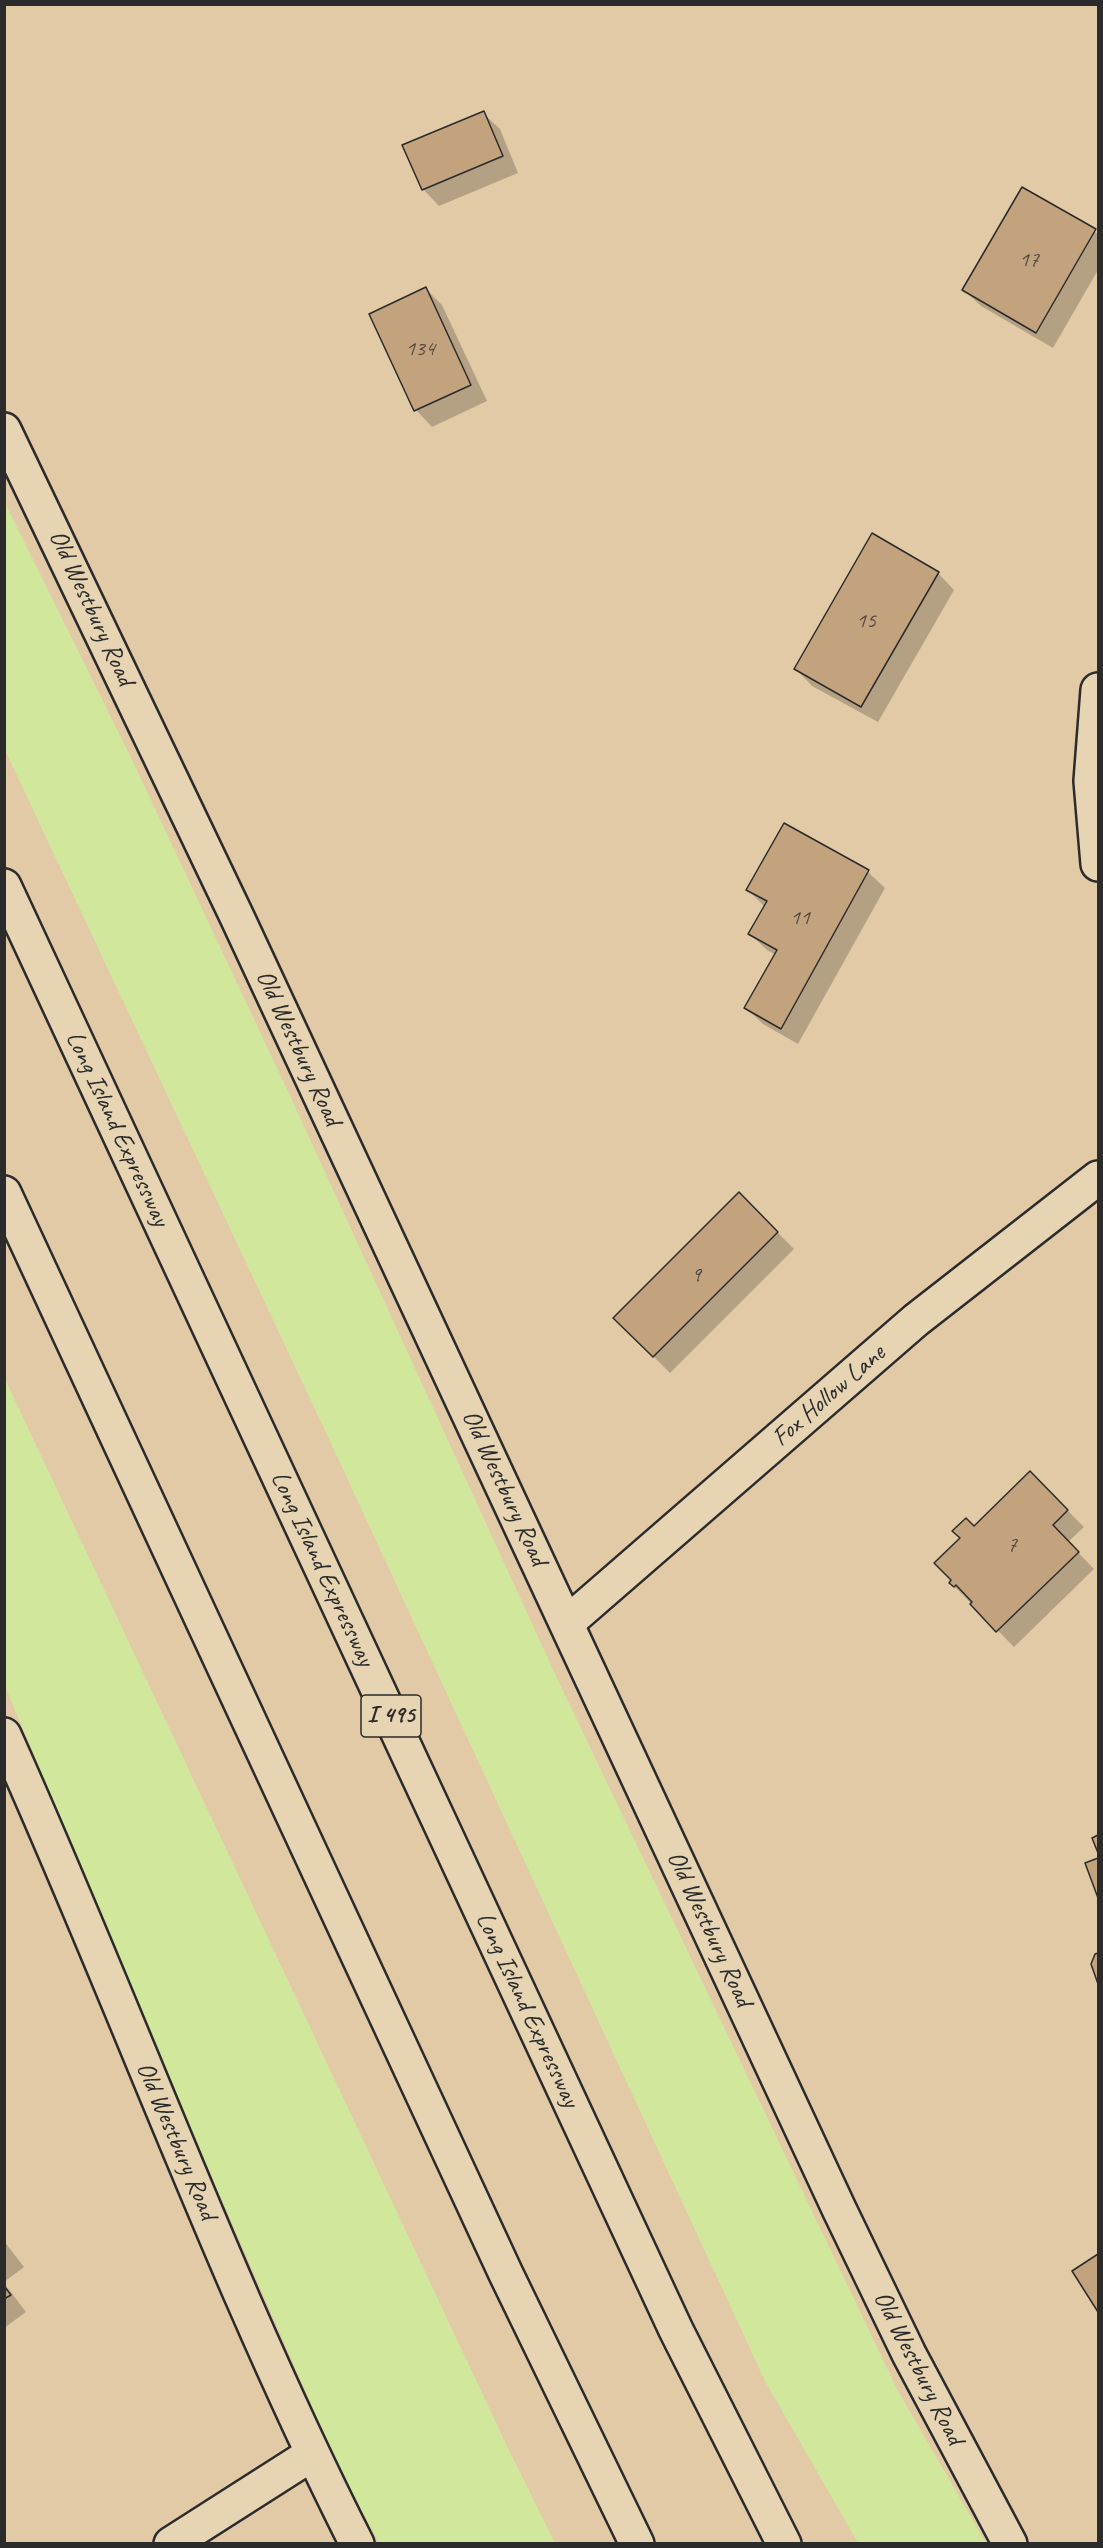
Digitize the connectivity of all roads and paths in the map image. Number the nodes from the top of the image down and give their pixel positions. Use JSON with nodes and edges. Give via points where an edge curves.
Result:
{"nodes":[{"id":1,"x":4,"y":430,"type":"edge"},
{"id":2,"x":1098,"y":690,"type":"edge"},
{"id":3,"x":1098,"y":864,"type":"edge"},
{"id":4,"x":4,"y":886,"type":"edge"},
{"id":5,"x":1098,"y":1178,"type":"edge"},
{"id":6,"x":4,"y":1193,"type":"edge"},
{"id":7,"x":567,"y":1623,"type":"junction"},
{"id":8,"x":4,"y":1735,"type":"edge"},
{"id":9,"x":312,"y":2454,"type":"junction"},
{"id":10,"x":171,"y":2544,"type":"edge"},
{"id":11,"x":357,"y":2544,"type":"edge"},
{"id":12,"x":637,"y":2544,"type":"edge"},
{"id":13,"x":784,"y":2544,"type":"edge"},
{"id":14,"x":1010,"y":2544,"type":"edge"}],
"edges":[{"from":1,"to":7,"type":"main road","name":"Old Westbury Road"},
{"from":2,"to":3,"type":"main road","via":[[1091,780]]},
{"from":4,"to":13,"type":"main road","name":"Long Island Expressway","number":"I 495","via":[[676,2330]]},
{"from":5,"to":7,"type":"main road","name":"Fox Hollow Lane","via":[[916,1320]]},
{"from":6,"to":12,"type":"main road","via":[[506,2274]]},
{"from":7,"to":14,"type":"main road","name":"Old Westbury Road","via":[[845,2222],[924,2383]]},
{"from":8,"to":9,"type":"main road","name":"Old Westbury Road","via":[[234,2282]]},
{"from":9,"to":10,"type":"main road"},
{"from":9,"to":11,"type":"main road","name":"Old Westbury Road"}]}
